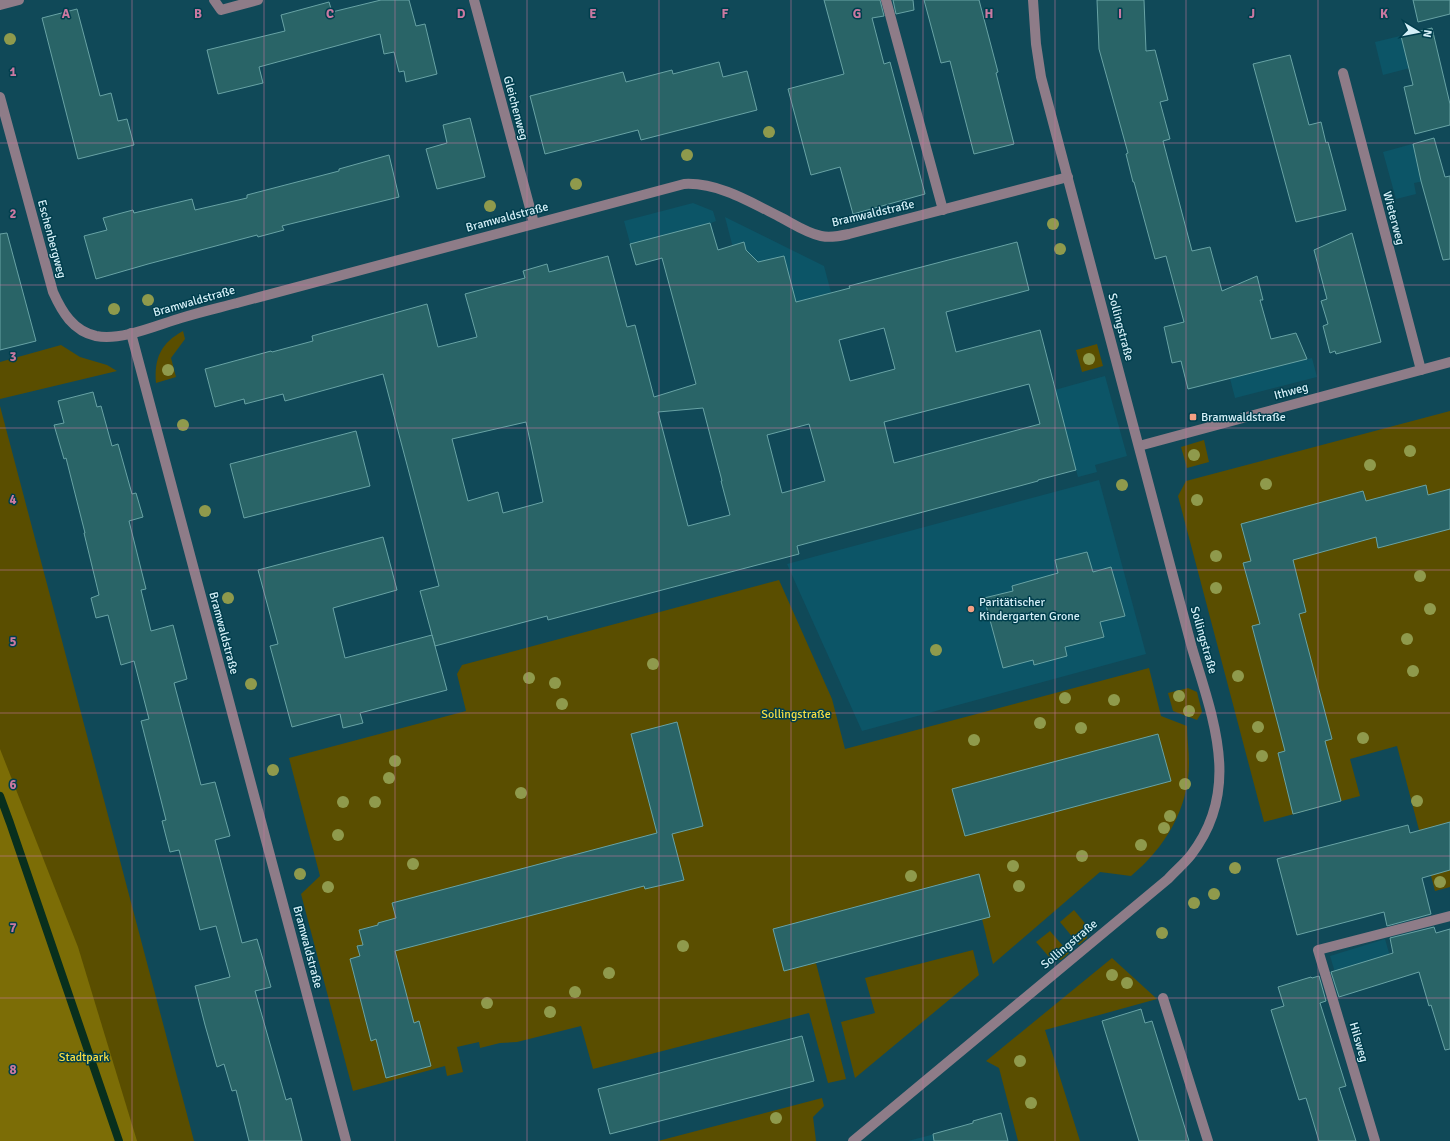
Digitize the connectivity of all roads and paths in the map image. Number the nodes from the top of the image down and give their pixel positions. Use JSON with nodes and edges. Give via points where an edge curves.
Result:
{"nodes":[{"id":1,"x":19,"y":0,"type":"edge"},
{"id":2,"x":214,"y":0,"type":"edge"},
{"id":3,"x":258,"y":0,"type":"edge"},
{"id":4,"x":474,"y":0,"type":"edge"},
{"id":5,"x":886,"y":0,"type":"edge"},
{"id":6,"x":1033,"y":0,"type":"edge"},
{"id":7,"x":0,"y":5,"type":"edge"},
{"id":8,"x":1343,"y":73,"type":"dead end"},
{"id":9,"x":0,"y":97,"type":"edge"},
{"id":10,"x":1068,"y":176,"type":"junction"},
{"id":11,"x":943,"y":210,"type":"junction"},
{"id":12,"x":534,"y":223,"type":"junction"},
{"id":13,"x":131,"y":333,"type":"junction"},
{"id":14,"x":1450,"y":362,"type":"edge"},
{"id":15,"x":1421,"y":370,"type":"junction"},
{"id":16,"x":1138,"y":446,"type":"junction"},
{"id":17,"x":1450,"y":916,"type":"edge"},
{"id":18,"x":1163,"y":998,"type":"dead end"},
{"id":19,"x":346,"y":1141,"type":"edge"},
{"id":20,"x":853,"y":1141,"type":"edge"},
{"id":21,"x":1208,"y":1141,"type":"edge"},
{"id":22,"x":1374,"y":1141,"type":"edge"}],
"edges":[{"from":1,"to":7,"type":"street"},
{"from":2,"to":3,"type":"street","via":[[220,10]]},
{"from":4,"to":12,"type":"street","name":"Gleichenweg"},
{"from":5,"to":11,"type":"street"},
{"from":6,"to":10,"type":"street","name":"Sollingstraße","via":[[1041,77]]},
{"from":8,"to":15,"type":"street","name":"Wieterweg"},
{"from":9,"to":13,"type":"street","name":"Eschenbergweg","via":[[58,304],[75,326],[85,332],[110,337]]},
{"from":10,"to":11,"type":"street","name":"Bramwaldstraße"},
{"from":10,"to":16,"type":"street","name":"Sollingstraße"},
{"from":11,"to":12,"type":"street","name":"Bramwaldstraße","via":[[832,237],[807,232],[756,204],[712,187],[684,184]]},
{"from":12,"to":13,"type":"street","name":"Bramwaldstraße"},
{"from":13,"to":19,"type":"street","name":"Bramwaldstraße"},
{"from":14,"to":15,"type":"street","name":"Ithweg"},
{"from":15,"to":16,"type":"street","name":"Ithweg"},
{"from":16,"to":20,"type":"street","name":"Sollingstraße","via":[[1215,728],[1221,772],[1214,812],[1191,855],[1168,879]]},
{"from":17,"to":22,"type":"street","name":"Hilsweg","via":[[1318,950]]},
{"from":18,"to":21,"type":"street"}]}
